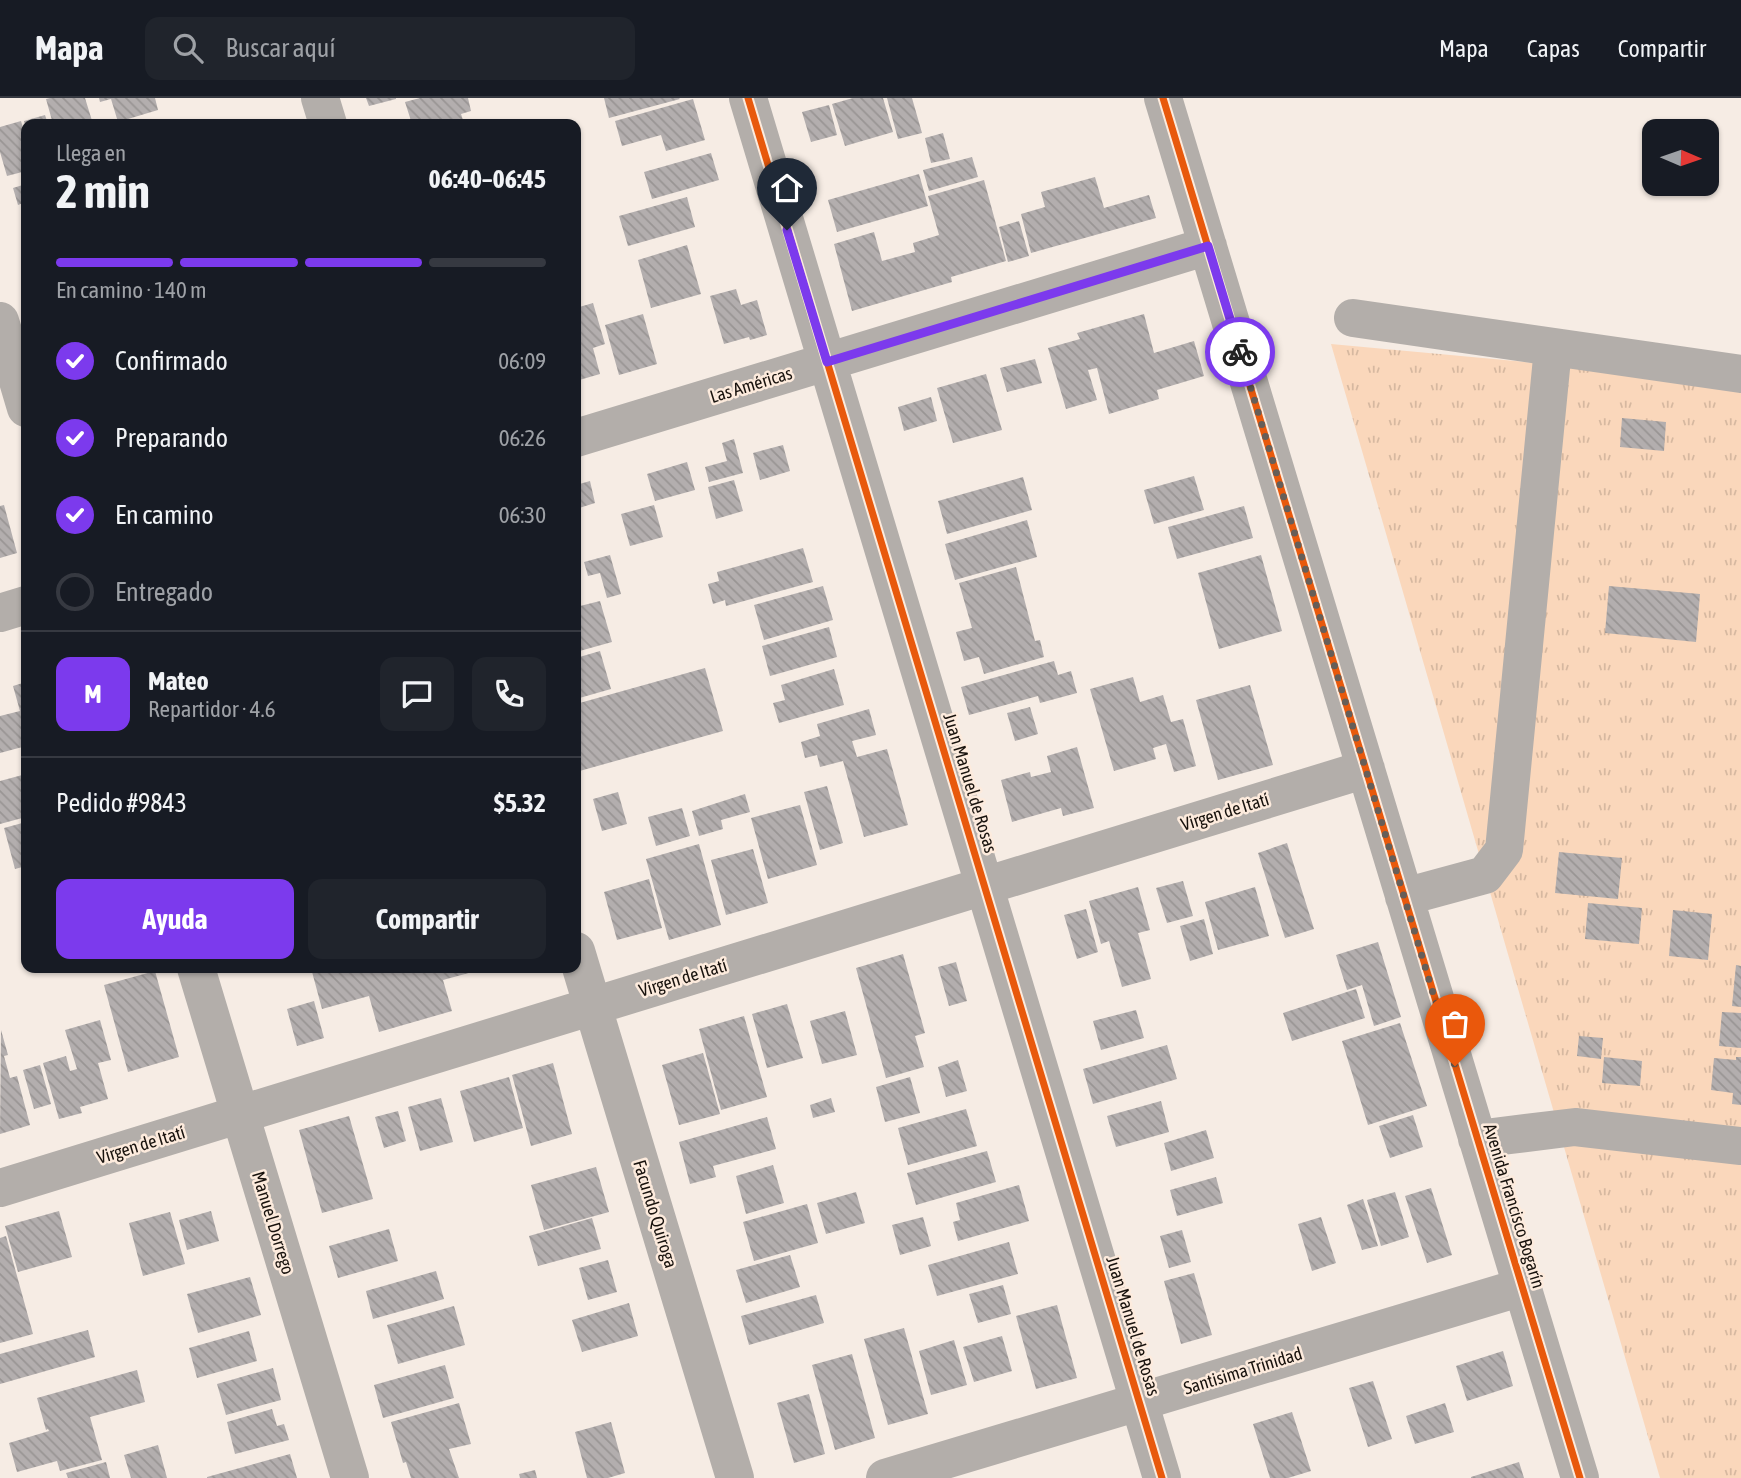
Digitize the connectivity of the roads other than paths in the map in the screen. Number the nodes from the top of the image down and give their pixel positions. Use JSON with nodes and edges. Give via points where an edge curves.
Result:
{"nodes":[{"id":1,"x":320,"y":98,"type":"edge"},
{"id":2,"x":748,"y":98,"type":"edge"},
{"id":3,"x":1163,"y":98,"type":"edge"},
{"id":4,"x":326,"y":119,"type":"edge"},
{"id":5,"x":1208,"y":246,"type":"junction"},
{"id":6,"x":1353,"y":318,"type":"dead end"},
{"id":7,"x":0,"y":321,"type":"edge"},
{"id":8,"x":1553,"y":348,"type":"junction"},
{"id":9,"x":827,"y":362,"type":"junction"},
{"id":10,"x":1741,"y":374,"type":"edge"},
{"id":11,"x":21,"y":391,"type":"edge"},
{"id":12,"x":581,"y":436,"type":"edge"},
{"id":13,"x":21,"y":607,"type":"edge"},
{"id":14,"x":0,"y":613,"type":"edge"},
{"id":15,"x":1366,"y":769,"type":"junction"},
{"id":16,"x":985,"y":886,"type":"junction"},
{"id":17,"x":1404,"y":897,"type":"junction"},
{"id":18,"x":581,"y":968,"type":"edge"},
{"id":19,"x":197,"y":973,"type":"edge"},
{"id":20,"x":592,"y":1006,"type":"junction"},
{"id":21,"x":240,"y":1114,"type":"junction"},
{"id":22,"x":1477,"y":1139,"type":"junction"},
{"id":23,"x":1741,"y":1146,"type":"edge"},
{"id":24,"x":0,"y":1188,"type":"edge"},
{"id":25,"x":1522,"y":1287,"type":"junction"},
{"id":26,"x":1139,"y":1402,"type":"junction"},
{"id":27,"x":350,"y":1478,"type":"edge"},
{"id":28,"x":735,"y":1478,"type":"edge"},
{"id":29,"x":885,"y":1478,"type":"edge"},
{"id":30,"x":1163,"y":1478,"type":"edge"},
{"id":31,"x":1580,"y":1478,"type":"edge"}],
"edges":[{"from":1,"to":4,"type":"street"},
{"from":2,"to":9,"type":"street","name":"Juan Manuel de Rosas"},
{"from":3,"to":5,"type":"street","name":"Avenida Francisco Bogarín"},
{"from":5,"to":9,"type":"street","name":"Las Américas"},
{"from":5,"to":15,"type":"street","name":"Avenida Francisco Bogarín"},
{"from":6,"to":8,"type":"street"},
{"from":7,"to":11,"type":"street"},
{"from":8,"to":10,"type":"street"},
{"from":8,"to":17,"type":"street","via":[[1504,850],[1485,875]]},
{"from":9,"to":12,"type":"street","name":"Las Américas"},
{"from":9,"to":16,"type":"street","name":"Juan Manuel de Rosas"},
{"from":13,"to":14,"type":"street"},
{"from":15,"to":16,"type":"street","name":"Virgen de Itatí"},
{"from":15,"to":17,"type":"street","name":"Avenida Francisco Bogarín"},
{"from":16,"to":20,"type":"street","name":"Virgen de Itatí"},
{"from":16,"to":26,"type":"street","name":"Juan Manuel de Rosas"},
{"from":17,"to":22,"type":"street","name":"Avenida Francisco Bogarín"},
{"from":18,"to":20,"type":"street","name":"Facundo Quiroga"},
{"from":19,"to":21,"type":"street","name":"Manuel Dorrego"},
{"from":20,"to":21,"type":"street","name":"Virgen de Itatí"},
{"from":20,"to":28,"type":"street","name":"Facundo Quiroga"},
{"from":21,"to":24,"type":"street","name":"Virgen de Itatí"},
{"from":21,"to":27,"type":"street","name":"Manuel Dorrego"},
{"from":22,"to":23,"type":"street","via":[[1575,1127]]},
{"from":22,"to":25,"type":"street","name":"Avenida Francisco Bogarín"},
{"from":25,"to":26,"type":"street","name":"Santisima Trinidad"},
{"from":25,"to":31,"type":"street","name":"Avenida Francisco Bogarín"},
{"from":26,"to":29,"type":"street","name":"Santisima Trinidad"},
{"from":26,"to":30,"type":"street","name":"Juan Manuel de Rosas"}]}
